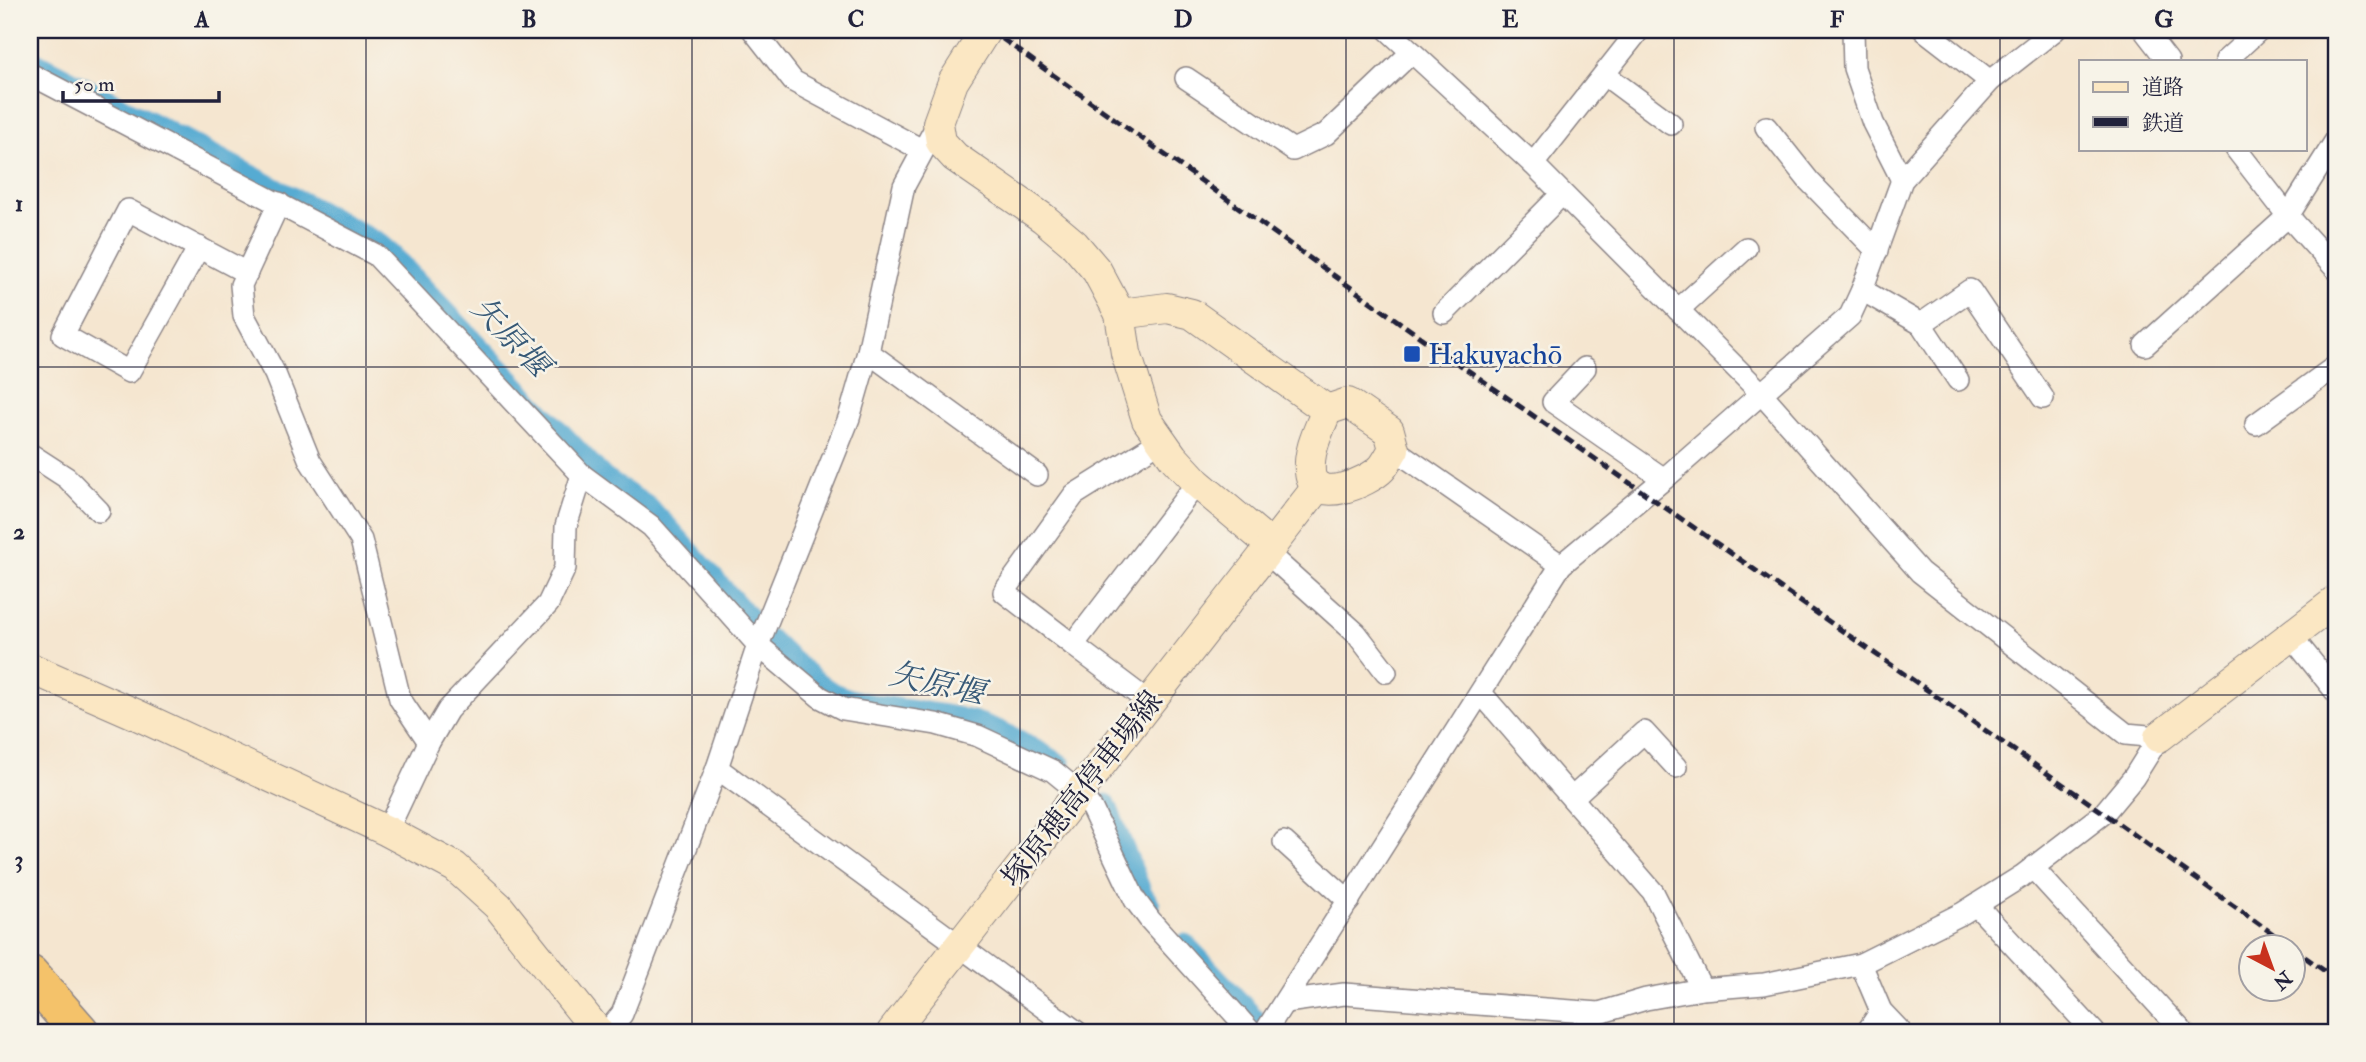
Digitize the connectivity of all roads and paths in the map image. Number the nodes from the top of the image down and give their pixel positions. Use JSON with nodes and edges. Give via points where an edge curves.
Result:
{"nodes":[{"id":1,"x":753,"y":30,"type":"edge"},
{"id":2,"x":986,"y":30,"type":"edge"},
{"id":3,"x":1388,"y":30,"type":"edge"},
{"id":4,"x":1639,"y":30,"type":"edge"},
{"id":5,"x":1853,"y":30,"type":"edge"},
{"id":6,"x":2144,"y":30,"type":"edge"},
{"id":7,"x":2259,"y":30,"type":"edge"},
{"id":8,"x":2049,"y":31,"type":"edge"},
{"id":9,"x":1939,"y":34,"type":"edge"},
{"id":10,"x":1412,"y":52,"type":"junction"},
{"id":11,"x":2167,"y":60,"type":"edge"},
{"id":12,"x":2226,"y":60,"type":"edge"},
{"id":13,"x":30,"y":74,"type":"edge"},
{"id":14,"x":1605,"y":75,"type":"junction"},
{"id":15,"x":1186,"y":78,"type":"dead end"},
{"id":16,"x":1990,"y":81,"type":"junction"},
{"id":17,"x":938,"y":123,"type":"junction"},
{"id":18,"x":1671,"y":124,"type":"dead end"},
{"id":19,"x":1766,"y":127,"type":"dead end"},
{"id":20,"x":2336,"y":140,"type":"edge"},
{"id":21,"x":922,"y":150,"type":"junction"},
{"id":22,"x":2237,"y":150,"type":"edge"},
{"id":23,"x":1533,"y":164,"type":"junction"},
{"id":24,"x":1902,"y":180,"type":"junction"},
{"id":25,"x":1562,"y":194,"type":"junction"},
{"id":26,"x":279,"y":203,"type":"junction"},
{"id":27,"x":2288,"y":216,"type":"junction"},
{"id":28,"x":199,"y":247,"type":"junction"},
{"id":29,"x":1746,"y":248,"type":"dead end"},
{"id":30,"x":1877,"y":251,"type":"junction"},
{"id":31,"x":2336,"y":269,"type":"edge"},
{"id":32,"x":247,"y":273,"type":"junction"},
{"id":33,"x":1862,"y":290,"type":"junction"},
{"id":34,"x":1678,"y":310,"type":"junction"},
{"id":35,"x":1444,"y":313,"type":"dead end"},
{"id":36,"x":1120,"y":314,"type":"junction"},
{"id":37,"x":1922,"y":324,"type":"junction"},
{"id":38,"x":2145,"y":345,"type":"dead end"},
{"id":39,"x":868,"y":352,"type":"junction"},
{"id":40,"x":2336,"y":366,"type":"edge"},
{"id":41,"x":1585,"y":368,"type":"dead end"},
{"id":42,"x":1958,"y":380,"type":"dead end"},
{"id":43,"x":1761,"y":393,"type":"junction"},
{"id":44,"x":2043,"y":398,"type":"dead end"},
{"id":45,"x":1328,"y":410,"type":"junction"},
{"id":46,"x":2256,"y":424,"type":"dead end"},
{"id":47,"x":1162,"y":440,"type":"junction"},
{"id":48,"x":1394,"y":449,"type":"junction"},
{"id":49,"x":30,"y":454,"type":"edge"},
{"id":50,"x":582,"y":475,"type":"junction"},
{"id":51,"x":1037,"y":475,"type":"dead end"},
{"id":52,"x":1664,"y":479,"type":"junction"},
{"id":53,"x":1197,"y":482,"type":"junction"},
{"id":54,"x":1318,"y":486,"type":"junction"},
{"id":55,"x":99,"y":512,"type":"dead end"},
{"id":56,"x":1270,"y":550,"type":"junction"},
{"id":57,"x":1561,"y":565,"type":"junction"},
{"id":58,"x":2336,"y":601,"type":"edge"},
{"id":59,"x":2292,"y":637,"type":"junction"},
{"id":60,"x":758,"y":645,"type":"junction"},
{"id":61,"x":1073,"y":645,"type":"junction"},
{"id":62,"x":30,"y":668,"type":"edge"},
{"id":63,"x":1386,"y":672,"type":"dead end"},
{"id":64,"x":2336,"y":692,"type":"edge"},
{"id":65,"x":1481,"y":693,"type":"junction"},
{"id":66,"x":1150,"y":703,"type":"junction"},
{"id":67,"x":2159,"y":737,"type":"junction"},
{"id":68,"x":429,"y":742,"type":"junction"},
{"id":69,"x":1676,"y":767,"type":"dead end"},
{"id":70,"x":717,"y":768,"type":"junction"},
{"id":71,"x":1080,"y":793,"type":"junction"},
{"id":72,"x":1572,"y":798,"type":"junction"},
{"id":73,"x":387,"y":831,"type":"junction"},
{"id":74,"x":1283,"y":842,"type":"dead end"},
{"id":75,"x":2033,"y":868,"type":"junction"},
{"id":76,"x":1349,"y":901,"type":"junction"},
{"id":77,"x":1976,"y":905,"type":"junction"},
{"id":78,"x":960,"y":945,"type":"junction"},
{"id":79,"x":1861,"y":964,"type":"junction"},
{"id":80,"x":30,"y":975,"type":"edge"},
{"id":81,"x":1702,"y":989,"type":"junction"},
{"id":82,"x":1286,"y":1002,"type":"junction"},
{"id":83,"x":1881,"y":1011,"type":"junction"},
{"id":84,"x":79,"y":1032,"type":"edge"},
{"id":85,"x":598,"y":1032,"type":"edge"},
{"id":86,"x":607,"y":1032,"type":"edge"},
{"id":87,"x":892,"y":1032,"type":"edge"},
{"id":88,"x":1077,"y":1032,"type":"edge"},
{"id":89,"x":1251,"y":1032,"type":"edge"},
{"id":90,"x":1265,"y":1032,"type":"edge"},
{"id":91,"x":1867,"y":1032,"type":"edge"},
{"id":92,"x":1901,"y":1032,"type":"edge"},
{"id":93,"x":2094,"y":1032,"type":"edge"},
{"id":94,"x":2183,"y":1032,"type":"edge"}],
"edges":[{"from":1,"to":21,"type":"street","via":[[793,81]]},
{"from":2,"to":17,"type":"main road","via":[[953,82]]},
{"from":3,"to":10,"type":"street"},
{"from":4,"to":14,"type":"street"},
{"from":5,"to":24,"type":"street","via":[[1854,68],[1873,123]]},
{"from":6,"to":11,"type":"street"},
{"from":7,"to":12,"type":"street"},
{"from":8,"to":16,"type":"street"},
{"from":9,"to":16,"type":"street"},
{"from":10,"to":15,"type":"street","via":[[1326,134],[1293,150]]},
{"from":10,"to":23,"type":"street"},
{"from":13,"to":26,"type":"street"},
{"from":14,"to":18,"type":"street"},
{"from":14,"to":23,"type":"street"},
{"from":16,"to":24,"type":"street"},
{"from":17,"to":21,"type":"street"},
{"from":17,"to":36,"type":"main road","via":[[942,142],[956,157],[1074,244],[1097,271]]},
{"from":19,"to":30,"type":"street"},
{"from":20,"to":27,"type":"street"},
{"from":21,"to":39,"type":"street","via":[[904,186]]},
{"from":22,"to":27,"type":"street"},
{"from":23,"to":25,"type":"street"},
{"from":24,"to":30,"type":"street"},
{"from":25,"to":34,"type":"street"},
{"from":25,"to":35,"type":"street"},
{"from":26,"to":32,"type":"street"},
{"from":26,"to":50,"type":"street","via":[[376,255]]},
{"from":27,"to":31,"type":"street"},
{"from":27,"to":38,"type":"street"},
{"from":28,"to":28,"type":"street","via":[[128,210],[63,335],[129,372]]},
{"from":28,"to":32,"type":"street"},
{"from":29,"to":34,"type":"street"},
{"from":30,"to":33,"type":"street"},
{"from":32,"to":68,"type":"street","via":[[241,285],[244,316],[275,374],[310,461],[361,540],[400,699]]},
{"from":33,"to":37,"type":"street"},
{"from":33,"to":43,"type":"street","via":[[1850,316]]},
{"from":34,"to":43,"type":"street"},
{"from":36,"to":45,"type":"main road","via":[[1167,308],[1192,314]]},
{"from":36,"to":47,"type":"main road","via":[[1135,386],[1147,420]]},
{"from":37,"to":42,"type":"street"},
{"from":37,"to":44,"type":"street","via":[[1970,290]]},
{"from":39,"to":51,"type":"street"},
{"from":39,"to":60,"type":"street","via":[[849,418]]},
{"from":40,"to":46,"type":"street"},
{"from":41,"to":52,"type":"street","via":[[1553,402]]},
{"from":43,"to":52,"type":"street"},
{"from":43,"to":67,"type":"street","via":[[1920,572],[2126,734]]},
{"from":45,"to":48,"type":"main road","via":[[1348,403],[1389,431]]},
{"from":45,"to":54,"type":"main road","via":[[1311,449],[1310,475]]},
{"from":47,"to":53,"type":"main road"},
{"from":47,"to":61,"type":"street","via":[[1074,495],[1004,592]]},
{"from":48,"to":54,"type":"main road","via":[[1382,468],[1359,483],[1335,491]]},
{"from":48,"to":57,"type":"street"},
{"from":49,"to":55,"type":"street","via":[[67,478]]},
{"from":50,"to":60,"type":"street","via":[[651,526]]},
{"from":50,"to":68,"type":"street","via":[[566,526],[565,568],[548,604],[448,710]]},
{"from":52,"to":57,"type":"street"},
{"from":53,"to":56,"type":"main road"},
{"from":53,"to":61,"type":"street"},
{"from":54,"to":56,"type":"main road","name":"塚原穂高停車場線"},
{"from":56,"to":63,"type":"street","via":[[1356,633]]},
{"from":56,"to":66,"type":"main road","name":"塚原穂高停車場線"},
{"from":57,"to":65,"type":"street"},
{"from":58,"to":59,"type":"main road"},
{"from":59,"to":64,"type":"street"},
{"from":59,"to":67,"type":"main road"},
{"from":60,"to":70,"type":"street"},
{"from":60,"to":71,"type":"street","via":[[820,697],[843,709],[936,724],[978,736],[1053,771]]},
{"from":61,"to":66,"type":"street"},
{"from":62,"to":73,"type":"main road"},
{"from":65,"to":72,"type":"street"},
{"from":65,"to":76,"type":"street"},
{"from":66,"to":71,"type":"main road","name":"塚原穂高停車場線"},
{"from":67,"to":75,"type":"street","via":[[2134,778],[2104,813]]},
{"from":68,"to":73,"type":"street"},
{"from":69,"to":72,"type":"street","via":[[1644,732]]},
{"from":70,"to":78,"type":"street"},
{"from":70,"to":86,"type":"street","via":[[622,1014]]},
{"from":71,"to":78,"type":"main road","name":"塚原穂高停車場線"},
{"from":71,"to":89,"type":"street","via":[[1110,843],[1135,900]]},
{"from":72,"to":81,"type":"street","via":[[1653,892]]},
{"from":73,"to":85,"type":"main road","via":[[455,867],[499,906]]},
{"from":74,"to":76,"type":"street"},
{"from":75,"to":77,"type":"street"},
{"from":75,"to":94,"type":"street"},
{"from":76,"to":82,"type":"street"},
{"from":77,"to":79,"type":"street"},
{"from":77,"to":93,"type":"street"},
{"from":78,"to":87,"type":"main road","name":"塚原穂高停車場線"},
{"from":78,"to":88,"type":"street"},
{"from":79,"to":81,"type":"street","via":[[1765,984]]},
{"from":79,"to":83,"type":"street"},
{"from":80,"to":84,"type":"highway"},
{"from":81,"to":82,"type":"street","via":[[1599,1013],[1344,994]]},
{"from":82,"to":90,"type":"street"},
{"from":83,"to":91,"type":"street"},
{"from":83,"to":92,"type":"street"}]}
